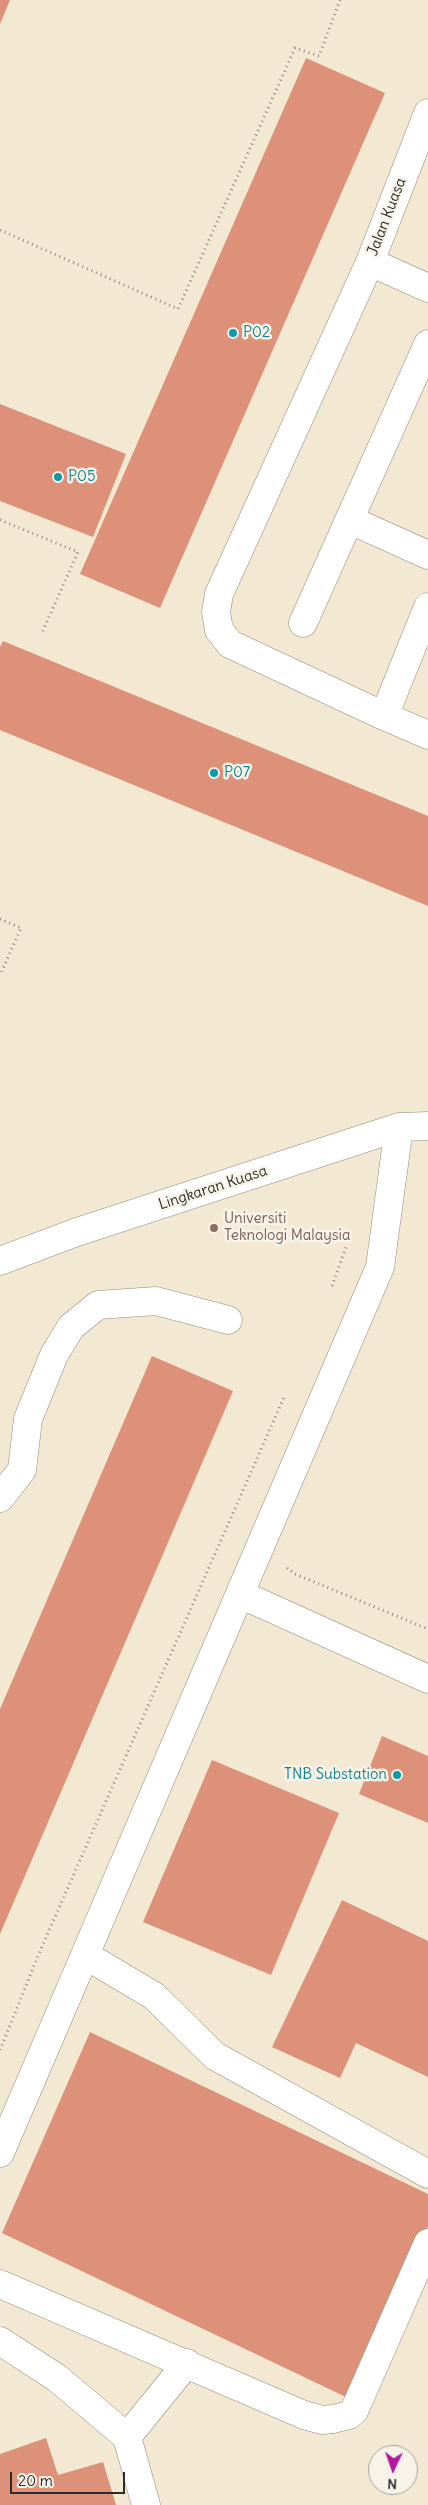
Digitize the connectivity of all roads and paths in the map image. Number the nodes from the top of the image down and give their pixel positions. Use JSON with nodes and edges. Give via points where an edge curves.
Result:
{"nodes":[{"id":1,"x":340,"y":0,"type":"edge"},
{"id":2,"x":428,"y":113,"type":"edge"},
{"id":3,"x":0,"y":230,"type":"edge"},
{"id":4,"x":370,"y":262,"type":"junction"},
{"id":5,"x":428,"y":288,"type":"edge"},
{"id":6,"x":428,"y":344,"type":"edge"},
{"id":7,"x":0,"y":520,"type":"edge"},
{"id":8,"x":350,"y":520,"type":"junction"},
{"id":9,"x":428,"y":555,"type":"edge"},
{"id":10,"x":428,"y":607,"type":"edge"},
{"id":11,"x":303,"y":623,"type":"dead end"},
{"id":12,"x":41,"y":635,"type":"dead end"},
{"id":13,"x":384,"y":716,"type":"junction"},
{"id":14,"x":428,"y":735,"type":"edge"},
{"id":15,"x":0,"y":919,"type":"edge"},
{"id":16,"x":0,"y":975,"type":"edge"},
{"id":17,"x":428,"y":1126,"type":"edge"},
{"id":18,"x":399,"y":1127,"type":"junction"},
{"id":19,"x":349,"y":1239,"type":"dead end"},
{"id":20,"x":0,"y":1261,"type":"edge"},
{"id":21,"x":330,"y":1290,"type":"dead end"},
{"id":22,"x":228,"y":1320,"type":"dead end"},
{"id":23,"x":288,"y":1389,"type":"dead end"},
{"id":24,"x":0,"y":1498,"type":"edge"},
{"id":25,"x":283,"y":1564,"type":"dead end"},
{"id":26,"x":240,"y":1594,"type":"junction"},
{"id":27,"x":428,"y":1629,"type":"edge"},
{"id":28,"x":428,"y":1678,"type":"edge"},
{"id":29,"x":85,"y":1955,"type":"junction"},
{"id":30,"x":0,"y":2050,"type":"edge"},
{"id":31,"x":0,"y":2153,"type":"edge"},
{"id":32,"x":428,"y":2174,"type":"edge"},
{"id":33,"x":428,"y":2243,"type":"edge"},
{"id":34,"x":0,"y":2284,"type":"edge"},
{"id":35,"x":0,"y":2341,"type":"edge"},
{"id":36,"x":187,"y":2363,"type":"junction"},
{"id":37,"x":127,"y":2437,"type":"junction"},
{"id":38,"x":146,"y":2505,"type":"edge"}],
"edges":[{"from":1,"to":3,"type":"path","via":[[319,56],[295,48],[178,309]]},
{"from":2,"to":4,"type":"street","name":"Jalan Kuasa"},
{"from":4,"to":5,"type":"street","name":"Jalan Kuasa"},
{"from":4,"to":13,"type":"street","via":[[219,594],[216,612],[219,630],[230,644]]},
{"from":6,"to":8,"type":"street"},
{"from":7,"to":12,"type":"path","via":[[78,552]]},
{"from":8,"to":9,"type":"street"},
{"from":8,"to":11,"type":"street"},
{"from":10,"to":13,"type":"street"},
{"from":13,"to":14,"type":"street"},
{"from":15,"to":16,"type":"path","via":[[21,928]]},
{"from":17,"to":18,"type":"street","name":"Lingkaran Kuasa"},
{"from":18,"to":20,"type":"street","name":"Lingkaran Kuasa","via":[[77,1232]]},
{"from":18,"to":26,"type":"street","via":[[380,1267]]},
{"from":19,"to":21,"type":"path"},
{"from":22,"to":24,"type":"street","via":[[156,1301],[98,1305],[71,1327],[54,1355],[28,1419],[22,1470]]},
{"from":23,"to":30,"type":"path","via":[[40,1951]]},
{"from":25,"to":27,"type":"path","via":[[295,1574]]},
{"from":26,"to":28,"type":"street"},
{"from":26,"to":29,"type":"street"},
{"from":29,"to":31,"type":"street"},
{"from":29,"to":32,"type":"street","via":[[154,1996],[215,2056]]},
{"from":33,"to":36,"type":"street","via":[[368,2383],[349,2415],[322,2420],[304,2415]]},
{"from":34,"to":36,"type":"street"},
{"from":35,"to":37,"type":"street","via":[[57,2378]]},
{"from":36,"to":37,"type":"street"},
{"from":37,"to":38,"type":"street"}]}
